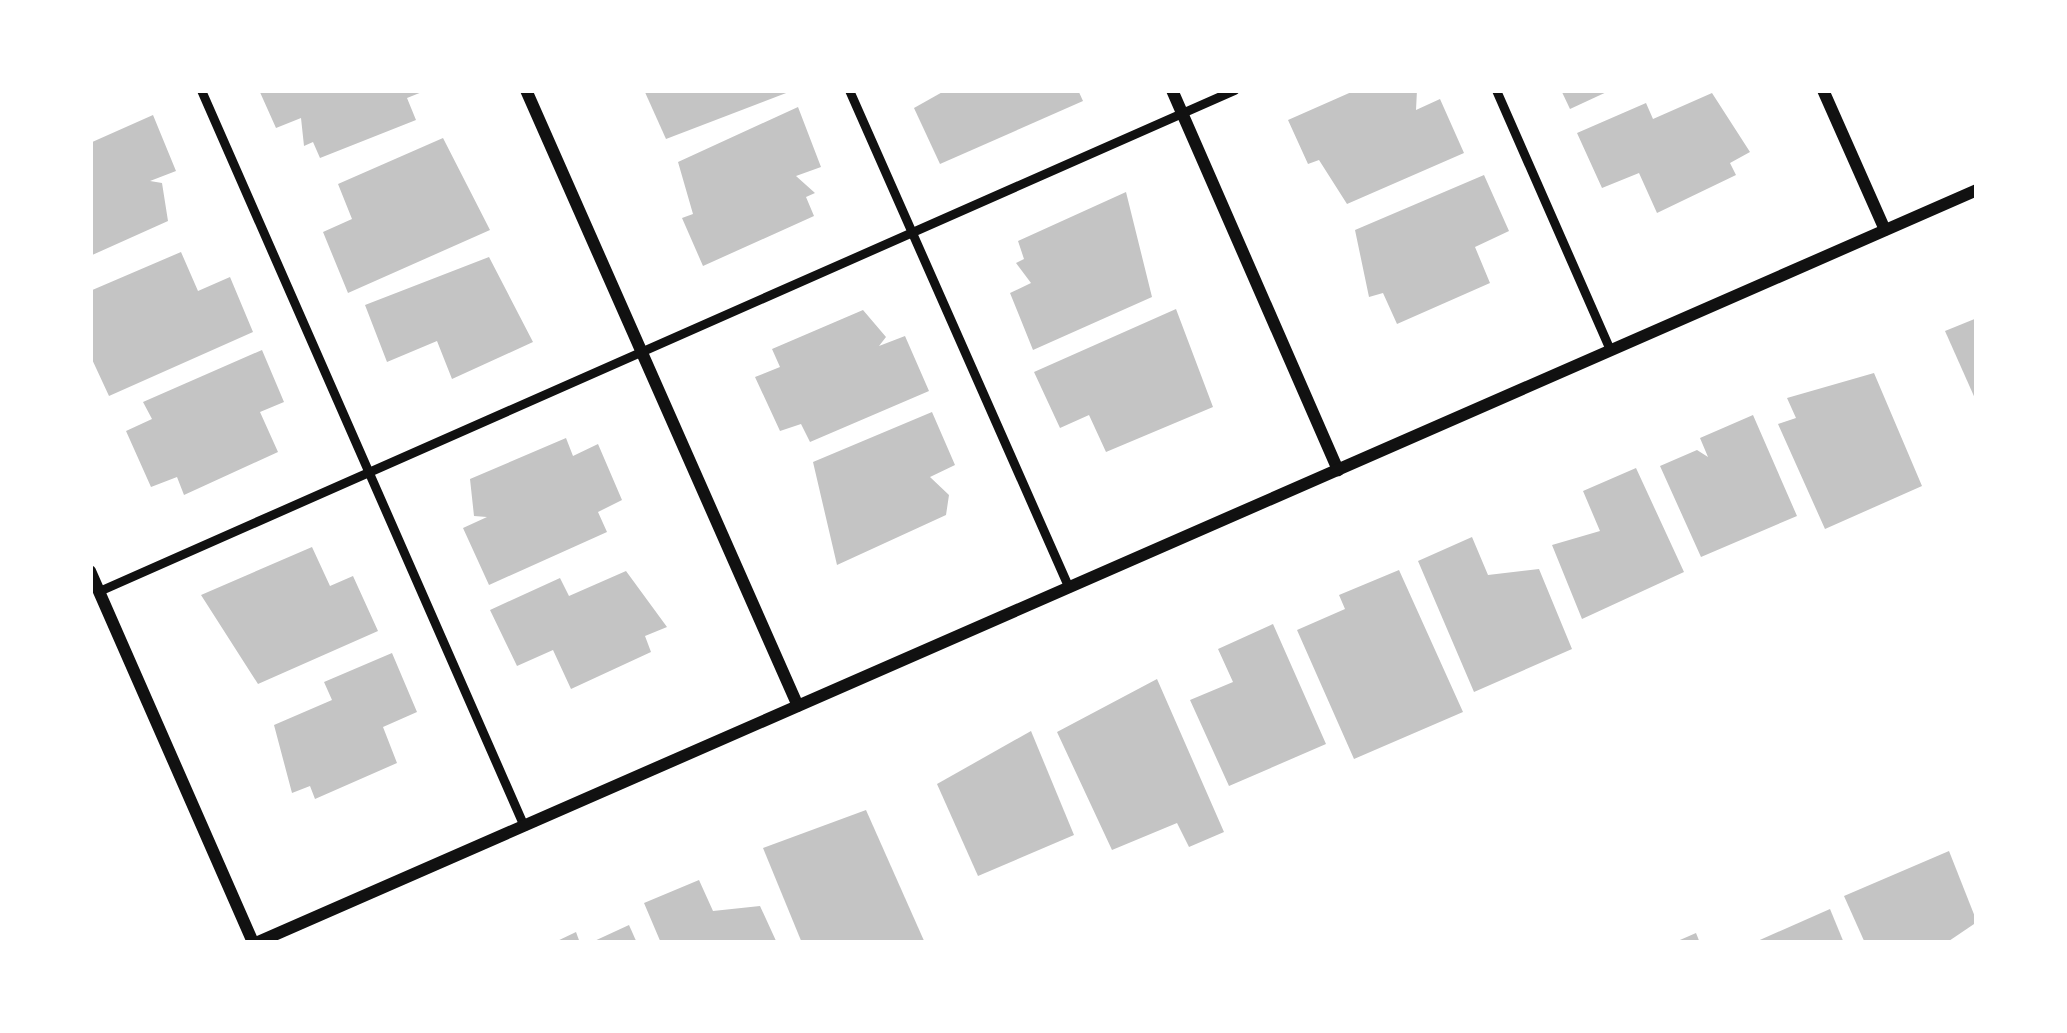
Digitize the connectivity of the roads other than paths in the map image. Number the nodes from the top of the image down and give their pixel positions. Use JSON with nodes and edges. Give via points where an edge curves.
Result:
{"nodes":[{"id":1,"x":201,"y":90,"type":"edge"},
{"id":2,"x":526,"y":90,"type":"edge"},
{"id":3,"x":849,"y":90,"type":"edge"},
{"id":4,"x":1172,"y":90,"type":"edge"},
{"id":5,"x":1234,"y":90,"type":"edge"},
{"id":6,"x":1496,"y":90,"type":"edge"},
{"id":7,"x":1823,"y":90,"type":"edge"},
{"id":8,"x":1182,"y":113,"type":"junction"},
{"id":9,"x":1977,"y":190,"type":"edge"},
{"id":10,"x":1886,"y":230,"type":"junction"},
{"id":11,"x":911,"y":233,"type":"junction"},
{"id":12,"x":1610,"y":350,"type":"junction"},
{"id":13,"x":642,"y":352,"type":"junction"},
{"id":14,"x":1338,"y":470,"type":"junction"},
{"id":15,"x":369,"y":472,"type":"junction"},
{"id":16,"x":90,"y":571,"type":"edge"},
{"id":17,"x":1069,"y":588,"type":"junction"},
{"id":18,"x":99,"y":591,"type":"junction"},
{"id":19,"x":798,"y":706,"type":"junction"},
{"id":20,"x":524,"y":826,"type":"junction"},
{"id":21,"x":255,"y":943,"type":"edge"}],
"edges":[{"from":1,"to":15,"type":"lane"},
{"from":2,"to":13,"type":"street"},
{"from":3,"to":11,"type":"lane"},
{"from":4,"to":8,"type":"street"},
{"from":5,"to":8,"type":"lane"},
{"from":6,"to":12,"type":"lane"},
{"from":7,"to":10,"type":"street"},
{"from":8,"to":11,"type":"lane"},
{"from":8,"to":14,"type":"street"},
{"from":9,"to":10,"type":"street"},
{"from":10,"to":12,"type":"street"},
{"from":11,"to":13,"type":"lane"},
{"from":11,"to":17,"type":"lane"},
{"from":12,"to":14,"type":"street"},
{"from":13,"to":15,"type":"lane"},
{"from":13,"to":19,"type":"street"},
{"from":14,"to":17,"type":"street"},
{"from":15,"to":18,"type":"lane"},
{"from":15,"to":20,"type":"lane"},
{"from":16,"to":18,"type":"street"},
{"from":17,"to":19,"type":"street"},
{"from":18,"to":21,"type":"street"},
{"from":19,"to":20,"type":"street"},
{"from":20,"to":21,"type":"street"}]}
